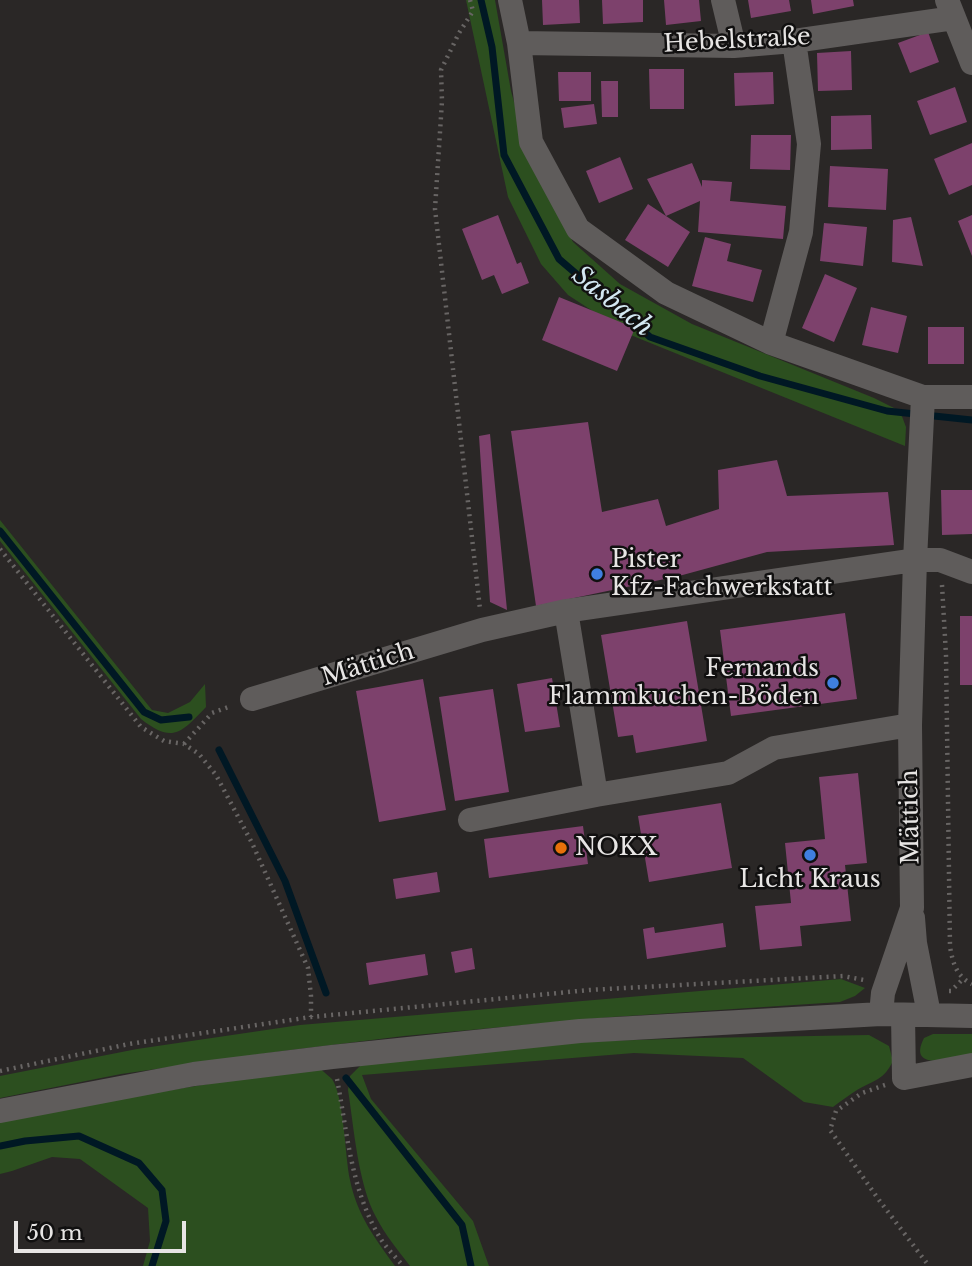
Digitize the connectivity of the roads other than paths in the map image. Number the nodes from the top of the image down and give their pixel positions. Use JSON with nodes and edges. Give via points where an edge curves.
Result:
{"nodes":[{"id":1,"x":510,"y":0,"type":"edge"},
{"id":2,"x":723,"y":0,"type":"edge"},
{"id":3,"x":950,"y":9,"type":"edge"},
{"id":4,"x":794,"y":41,"type":"junction"},
{"id":5,"x":519,"y":43,"type":"junction"},
{"id":6,"x":734,"y":46,"type":"junction"},
{"id":7,"x":972,"y":63,"type":"edge"},
{"id":8,"x":771,"y":342,"type":"junction"},
{"id":9,"x":972,"y":397,"type":"edge"},
{"id":10,"x":923,"y":402,"type":"junction"},
{"id":11,"x":915,"y":560,"type":"junction"},
{"id":12,"x":972,"y":572,"type":"edge"},
{"id":13,"x":565,"y":611,"type":"junction"},
{"id":14,"x":252,"y":699,"type":"road end"},
{"id":15,"x":910,"y":725,"type":"junction"},
{"id":16,"x":596,"y":795,"type":"junction"},
{"id":17,"x":470,"y":820,"type":"dead end"},
{"id":18,"x":912,"y":908,"type":"junction"},
{"id":19,"x":889,"y":1007,"type":"junction"},
{"id":20,"x":929,"y":1014,"type":"junction"},
{"id":21,"x":972,"y":1016,"type":"edge"},
{"id":22,"x":972,"y":1065,"type":"edge"},
{"id":23,"x":0,"y":1111,"type":"edge"}],
"edges":[{"from":1,"to":5,"type":"street"},
{"from":2,"to":6,"type":"street"},
{"from":3,"to":4,"type":"street","name":"Hebelstraße"},
{"from":3,"to":7,"type":"street"},
{"from":4,"to":6,"type":"street","name":"Hebelstraße"},
{"from":4,"to":8,"type":"street","via":[[809,144],[801,232]]},
{"from":5,"to":6,"type":"street","name":"Hebelstraße"},
{"from":5,"to":8,"type":"street","via":[[531,142],[578,229],[666,293]]},
{"from":8,"to":10,"type":"street"},
{"from":9,"to":10,"type":"street"},
{"from":10,"to":11,"type":"street","name":"Mättich"},
{"from":11,"to":12,"type":"street","name":"Mättich","via":[[940,560]]},
{"from":11,"to":13,"type":"street","name":"Mättich"},
{"from":11,"to":15,"type":"street","name":"Mättich"},
{"from":13,"to":14,"type":"street","name":"Mättich","via":[[482,630]]},
{"from":13,"to":16,"type":"street"},
{"from":15,"to":16,"type":"street","via":[[774,748],[728,773]]},
{"from":15,"to":18,"type":"street","name":"Mättich"},
{"from":16,"to":17,"type":"street"},
{"from":18,"to":19,"type":"street","name":"Mättich"},
{"from":18,"to":20,"type":"street","name":"Mättich"},
{"from":19,"to":20,"type":"street"},
{"from":19,"to":22,"type":"street","name":"Mättich","via":[[904,1079]]},
{"from":19,"to":23,"type":"street","via":[[580,1031],[332,1057],[194,1074]]},
{"from":20,"to":21,"type":"street"}]}
